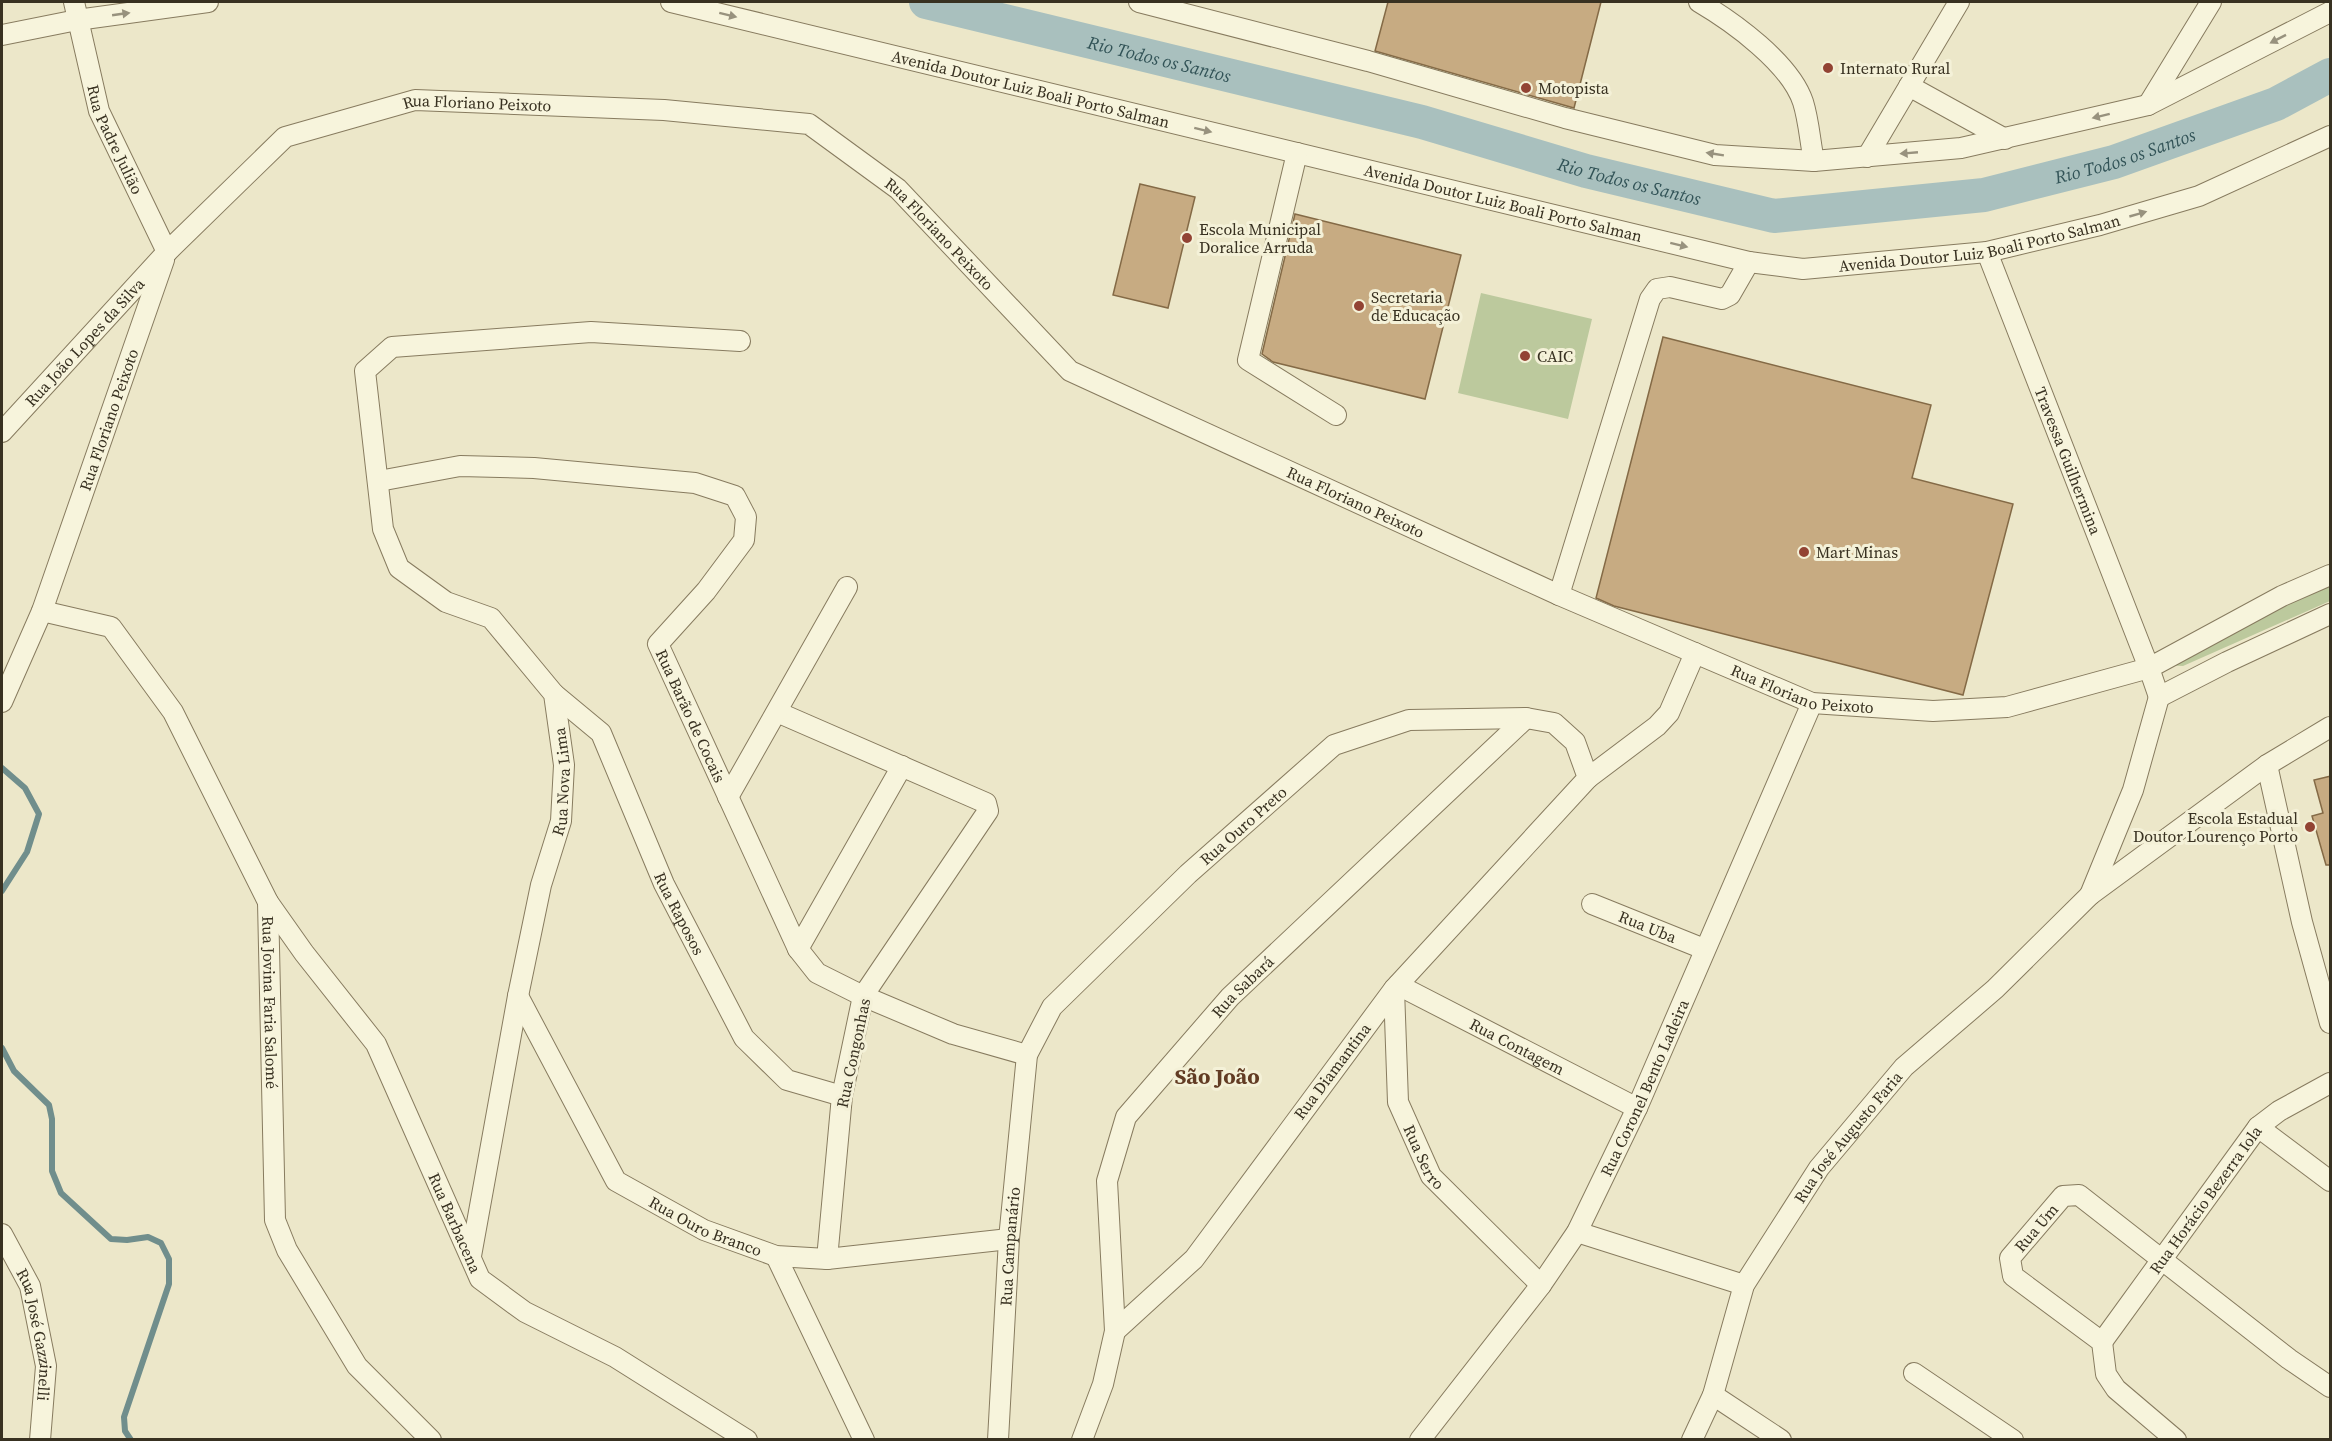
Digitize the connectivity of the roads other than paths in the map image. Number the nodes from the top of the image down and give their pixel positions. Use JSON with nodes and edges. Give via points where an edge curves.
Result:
{"nodes":[{"id":1,"x":208,"y":2,"type":"edge"},
{"id":2,"x":671,"y":2,"type":"edge"},
{"id":3,"x":1139,"y":2,"type":"edge"},
{"id":4,"x":1699,"y":2,"type":"edge"},
{"id":5,"x":1959,"y":2,"type":"edge"},
{"id":6,"x":2211,"y":2,"type":"edge"},
{"id":7,"x":76,"y":11,"type":"edge"},
{"id":8,"x":2331,"y":12,"type":"edge"},
{"id":9,"x":2,"y":35,"type":"edge"},
{"id":10,"x":1909,"y":86,"type":"junction"},
{"id":11,"x":2148,"y":105,"type":"junction"},
{"id":12,"x":2331,"y":136,"type":"edge"},
{"id":13,"x":2005,"y":140,"type":"junction"},
{"id":14,"x":1297,"y":153,"type":"junction"},
{"id":15,"x":1867,"y":157,"type":"junction"},
{"id":16,"x":1814,"y":161,"type":"junction"},
{"id":17,"x":167,"y":252,"type":"junction"},
{"id":18,"x":1987,"y":252,"type":"junction"},
{"id":19,"x":1749,"y":262,"type":"junction"},
{"id":20,"x":740,"y":341,"type":"dead end"},
{"id":21,"x":1336,"y":415,"type":"dead end"},
{"id":22,"x":2,"y":432,"type":"edge"},
{"id":23,"x":379,"y":481,"type":"junction"},
{"id":24,"x":2331,"y":574,"type":"edge"},
{"id":25,"x":847,"y":588,"type":"dead end"},
{"id":26,"x":1559,"y":596,"type":"junction"},
{"id":27,"x":42,"y":611,"type":"junction"},
{"id":28,"x":2331,"y":614,"type":"edge"},
{"id":29,"x":1695,"y":653,"type":"junction"},
{"id":30,"x":2149,"y":668,"type":"junction"},
{"id":31,"x":554,"y":694,"type":"junction"},
{"id":32,"x":2159,"y":697,"type":"junction"},
{"id":33,"x":2,"y":702,"type":"edge"},
{"id":34,"x":1812,"y":703,"type":"junction"},
{"id":35,"x":777,"y":712,"type":"junction"},
{"id":36,"x":1526,"y":718,"type":"junction"},
{"id":37,"x":2331,"y":727,"type":"edge"},
{"id":38,"x":2267,"y":765,"type":"junction"},
{"id":39,"x":902,"y":766,"type":"junction"},
{"id":40,"x":1588,"y":778,"type":"junction"},
{"id":41,"x":728,"y":797,"type":"junction"},
{"id":42,"x":2090,"y":895,"type":"junction"},
{"id":43,"x":268,"y":902,"type":"junction"},
{"id":44,"x":1592,"y":904,"type":"dead end"},
{"id":45,"x":798,"y":949,"type":"junction"},
{"id":46,"x":1704,"y":949,"type":"junction"},
{"id":47,"x":1396,"y":987,"type":"junction"},
{"id":48,"x":518,"y":996,"type":"junction"},
{"id":49,"x":863,"y":996,"type":"junction"},
{"id":50,"x":2331,"y":1023,"type":"edge"},
{"id":51,"x":1027,"y":1055,"type":"junction"},
{"id":52,"x":2331,"y":1083,"type":"edge"},
{"id":53,"x":842,"y":1096,"type":"junction"},
{"id":54,"x":1637,"y":1108,"type":"junction"},
{"id":55,"x":2258,"y":1126,"type":"junction"},
{"id":56,"x":2331,"y":1181,"type":"edge"},
{"id":57,"x":1577,"y":1232,"type":"junction"},
{"id":58,"x":2,"y":1234,"type":"edge"},
{"id":59,"x":1009,"y":1239,"type":"junction"},
{"id":60,"x":471,"y":1256,"type":"junction"},
{"id":61,"x":776,"y":1256,"type":"junction"},
{"id":62,"x":2162,"y":1259,"type":"junction"},
{"id":63,"x":827,"y":1260,"type":"junction"},
{"id":64,"x":1541,"y":1285,"type":"junction"},
{"id":65,"x":1744,"y":1285,"type":"junction"},
{"id":66,"x":1115,"y":1331,"type":"junction"},
{"id":67,"x":2102,"y":1342,"type":"junction"},
{"id":68,"x":1914,"y":1373,"type":"dead end"},
{"id":69,"x":2331,"y":1387,"type":"edge"},
{"id":70,"x":1713,"y":1395,"type":"junction"},
{"id":71,"x":40,"y":1440,"type":"edge"},
{"id":72,"x":430,"y":1440,"type":"edge"},
{"id":73,"x":747,"y":1440,"type":"edge"},
{"id":74,"x":864,"y":1440,"type":"edge"},
{"id":75,"x":998,"y":1440,"type":"edge"},
{"id":76,"x":1082,"y":1440,"type":"edge"},
{"id":77,"x":1420,"y":1440,"type":"edge"},
{"id":78,"x":1692,"y":1440,"type":"edge"},
{"id":79,"x":1781,"y":1440,"type":"edge"},
{"id":80,"x":2013,"y":1440,"type":"edge"},
{"id":81,"x":2176,"y":1440,"type":"edge"}],
"edges":[{"from":7,"to":1,"type":"street","one_way":true},
{"from":2,"to":14,"type":"street","name":"Avenida Doutor Luiz Boali Porto Salman","one_way":true},
{"from":16,"to":3,"type":"street","one_way":true,"via":[[1715,155]]},
{"from":4,"to":16,"type":"street","via":[[1721,15],[1776,62],[1794,86],[1803,102]]},
{"from":5,"to":10,"type":"street"},
{"from":6,"to":11,"type":"street"},
{"from":7,"to":9,"type":"street"},
{"from":7,"to":17,"type":"street","name":"Rua Padre Julião","via":[[99,111]]},
{"from":8,"to":11,"type":"street","one_way":true},
{"from":10,"to":13,"type":"street"},
{"from":10,"to":15,"type":"street"},
{"from":11,"to":13,"type":"street","one_way":true},
{"from":18,"to":12,"type":"street","name":"Avenida Doutor Luiz Boali Porto Salman","one_way":true,"via":[[2199,196]]},
{"from":13,"to":15,"type":"street","one_way":true},
{"from":14,"to":19,"type":"street","name":"Avenida Doutor Luiz Boali Porto Salman","one_way":true},
{"from":14,"to":21,"type":"street","via":[[1248,360]]},
{"from":15,"to":16,"type":"street"},
{"from":17,"to":22,"type":"street","name":"Rua João Lopes da Silva"},
{"from":17,"to":26,"type":"street","name":"Rua Floriano Peixoto","via":[[285,137],[415,100],[664,110],[809,124],[898,189],[1070,371]]},
{"from":17,"to":27,"type":"street","name":"Rua Floriano Peixoto"},
{"from":18,"to":19,"type":"street","name":"Avenida Doutor Luiz Boali Porto Salman","via":[[1803,269]]},
{"from":18,"to":30,"type":"street","name":"Travessa Guilhermina"},
{"from":19,"to":26,"type":"street","via":[[1730,295],[1722,299],[1670,287],[1657,289],[1650,299]]},
{"from":20,"to":23,"type":"street","via":[[591,332],[392,348],[365,371]]},
{"from":23,"to":31,"type":"street","via":[[383,529],[399,568],[446,602],[491,618]]},
{"from":23,"to":41,"type":"street","name":"Rua Barão de Cocais","via":[[460,466],[534,468],[695,483],[735,496],[746,517],[744,540],[706,591],[658,644]]},
{"from":24,"to":30,"type":"street","name":"Rua Floriano Peixoto"},
{"from":25,"to":35,"type":"street"},
{"from":26,"to":29,"type":"street","name":"Rua Floriano Peixoto"},
{"from":27,"to":33,"type":"street","name":"Rua Floriano Peixoto"},
{"from":27,"to":43,"type":"street","name":"Rua Jovina Faria Salomé","via":[[111,627],[173,712]]},
{"from":28,"to":32,"type":"street"},
{"from":29,"to":34,"type":"street","name":"Rua Floriano Peixoto"},
{"from":29,"to":40,"type":"street","name":"Rua Diamantina","via":[[1669,713]]},
{"from":30,"to":32,"type":"street"},
{"from":30,"to":34,"type":"street","name":"Rua Floriano Peixoto","via":[[2007,707],[1933,711]]},
{"from":31,"to":48,"type":"street","name":"Rua Nova Lima","via":[[564,765],[561,821],[541,885]]},
{"from":31,"to":53,"type":"street","name":"Rua Raposos","via":[[601,733],[664,884],[744,1038],[787,1080]]},
{"from":32,"to":42,"type":"street","name":"Rua José Augusto Faria","via":[[2133,790]]},
{"from":34,"to":46,"type":"street","name":"Rua Coronel Bento Ladeira"},
{"from":35,"to":39,"type":"street"},
{"from":35,"to":41,"type":"street"},
{"from":36,"to":40,"type":"street","name":"Rua Ouro Preto","via":[[1554,723],[1575,742]]},
{"from":36,"to":51,"type":"street","name":"Rua Ouro Preto","via":[[1409,720],[1334,745],[1188,874],[1052,1007]]},
{"from":36,"to":66,"type":"street","name":"Rua Sabará","via":[[1230,997],[1126,1117],[1107,1181]]},
{"from":37,"to":38,"type":"street","name":"Rua José Augusto Faria"},
{"from":38,"to":42,"type":"street","name":"Rua José Augusto Faria"},
{"from":38,"to":50,"type":"street","via":[[2302,922]]},
{"from":39,"to":45,"type":"street"},
{"from":39,"to":49,"type":"street","name":"Rua Congonhas","via":[[986,803],[988,812]]},
{"from":40,"to":47,"type":"street","name":"Rua Diamantina"},
{"from":41,"to":45,"type":"street","name":"Rua Barão de Cocais"},
{"from":42,"to":65,"type":"street","name":"Rua José Augusto Faria","via":[[1995,989],[1904,1067],[1819,1168]]},
{"from":43,"to":60,"type":"street","name":"Rua Barbacena","via":[[376,1044]]},
{"from":43,"to":72,"type":"street","name":"Rua Jovina Faria Salomé","via":[[275,1220],[287,1250],[357,1366]]},
{"from":44,"to":46,"type":"street","name":"Rua Uba"},
{"from":45,"to":49,"type":"street","name":"Rua Barão de Cocais","via":[[817,974]]},
{"from":46,"to":54,"type":"street","name":"Rua Coronel Bento Ladeira"},
{"from":47,"to":54,"type":"street","name":"Rua Contagem"},
{"from":47,"to":64,"type":"street","name":"Rua Serro","via":[[1398,1102],[1431,1176]]},
{"from":47,"to":66,"type":"street","name":"Rua Diamantina","via":[[1194,1259]]},
{"from":48,"to":60,"type":"street","name":"Rua Nova Lima"},
{"from":48,"to":61,"type":"street","name":"Rua Ouro Branco","via":[[616,1180],[704,1230]]},
{"from":49,"to":51,"type":"street","name":"Rua Barão de Cocais","via":[[953,1034]]},
{"from":49,"to":53,"type":"street","name":"Rua Congonhas"},
{"from":51,"to":59,"type":"street","name":"Rua Campanário"},
{"from":52,"to":55,"type":"street","name":"Rua Horácio Bezerra Iola"},
{"from":53,"to":63,"type":"street","name":"Rua Congonhas"},
{"from":54,"to":57,"type":"street","name":"Rua Coronel Bento Ladeira"},
{"from":55,"to":56,"type":"street"},
{"from":55,"to":62,"type":"street","name":"Rua Horácio Bezerra Iola"},
{"from":57,"to":64,"type":"street","name":"Rua Coronel Bento Ladeira"},
{"from":57,"to":65,"type":"street"},
{"from":58,"to":71,"type":"street","name":"Rua José Gazzinelli","via":[[30,1286],[46,1366]]},
{"from":59,"to":63,"type":"street","name":"Rua Ouro Branco"},
{"from":59,"to":75,"type":"street","name":"Rua Campanário"},
{"from":60,"to":73,"type":"street","name":"Rua Barbacena","via":[[480,1279],[525,1312],[615,1357]]},
{"from":61,"to":63,"type":"street","name":"Rua Ouro Branco"},
{"from":61,"to":74,"type":"street"},
{"from":62,"to":67,"type":"street","name":"Rua Horácio Bezerra Iola"},
{"from":62,"to":67,"type":"street","name":"Rua Um","via":[[2079,1195],[2063,1196],[2010,1258],[2013,1276]]},
{"from":62,"to":69,"type":"street","via":[[2289,1359]]},
{"from":64,"to":77,"type":"street","name":"Rua Coronel Bento Ladeira"},
{"from":65,"to":70,"type":"street","name":"Rua José Augusto Faria"},
{"from":66,"to":76,"type":"street","name":"Rua Sabará","via":[[1103,1384]]},
{"from":67,"to":81,"type":"street","via":[[2106,1374],[2116,1389]]},
{"from":68,"to":80,"type":"street"},
{"from":70,"to":78,"type":"street","name":"Rua José Augusto Faria"},
{"from":70,"to":79,"type":"street"}]}
